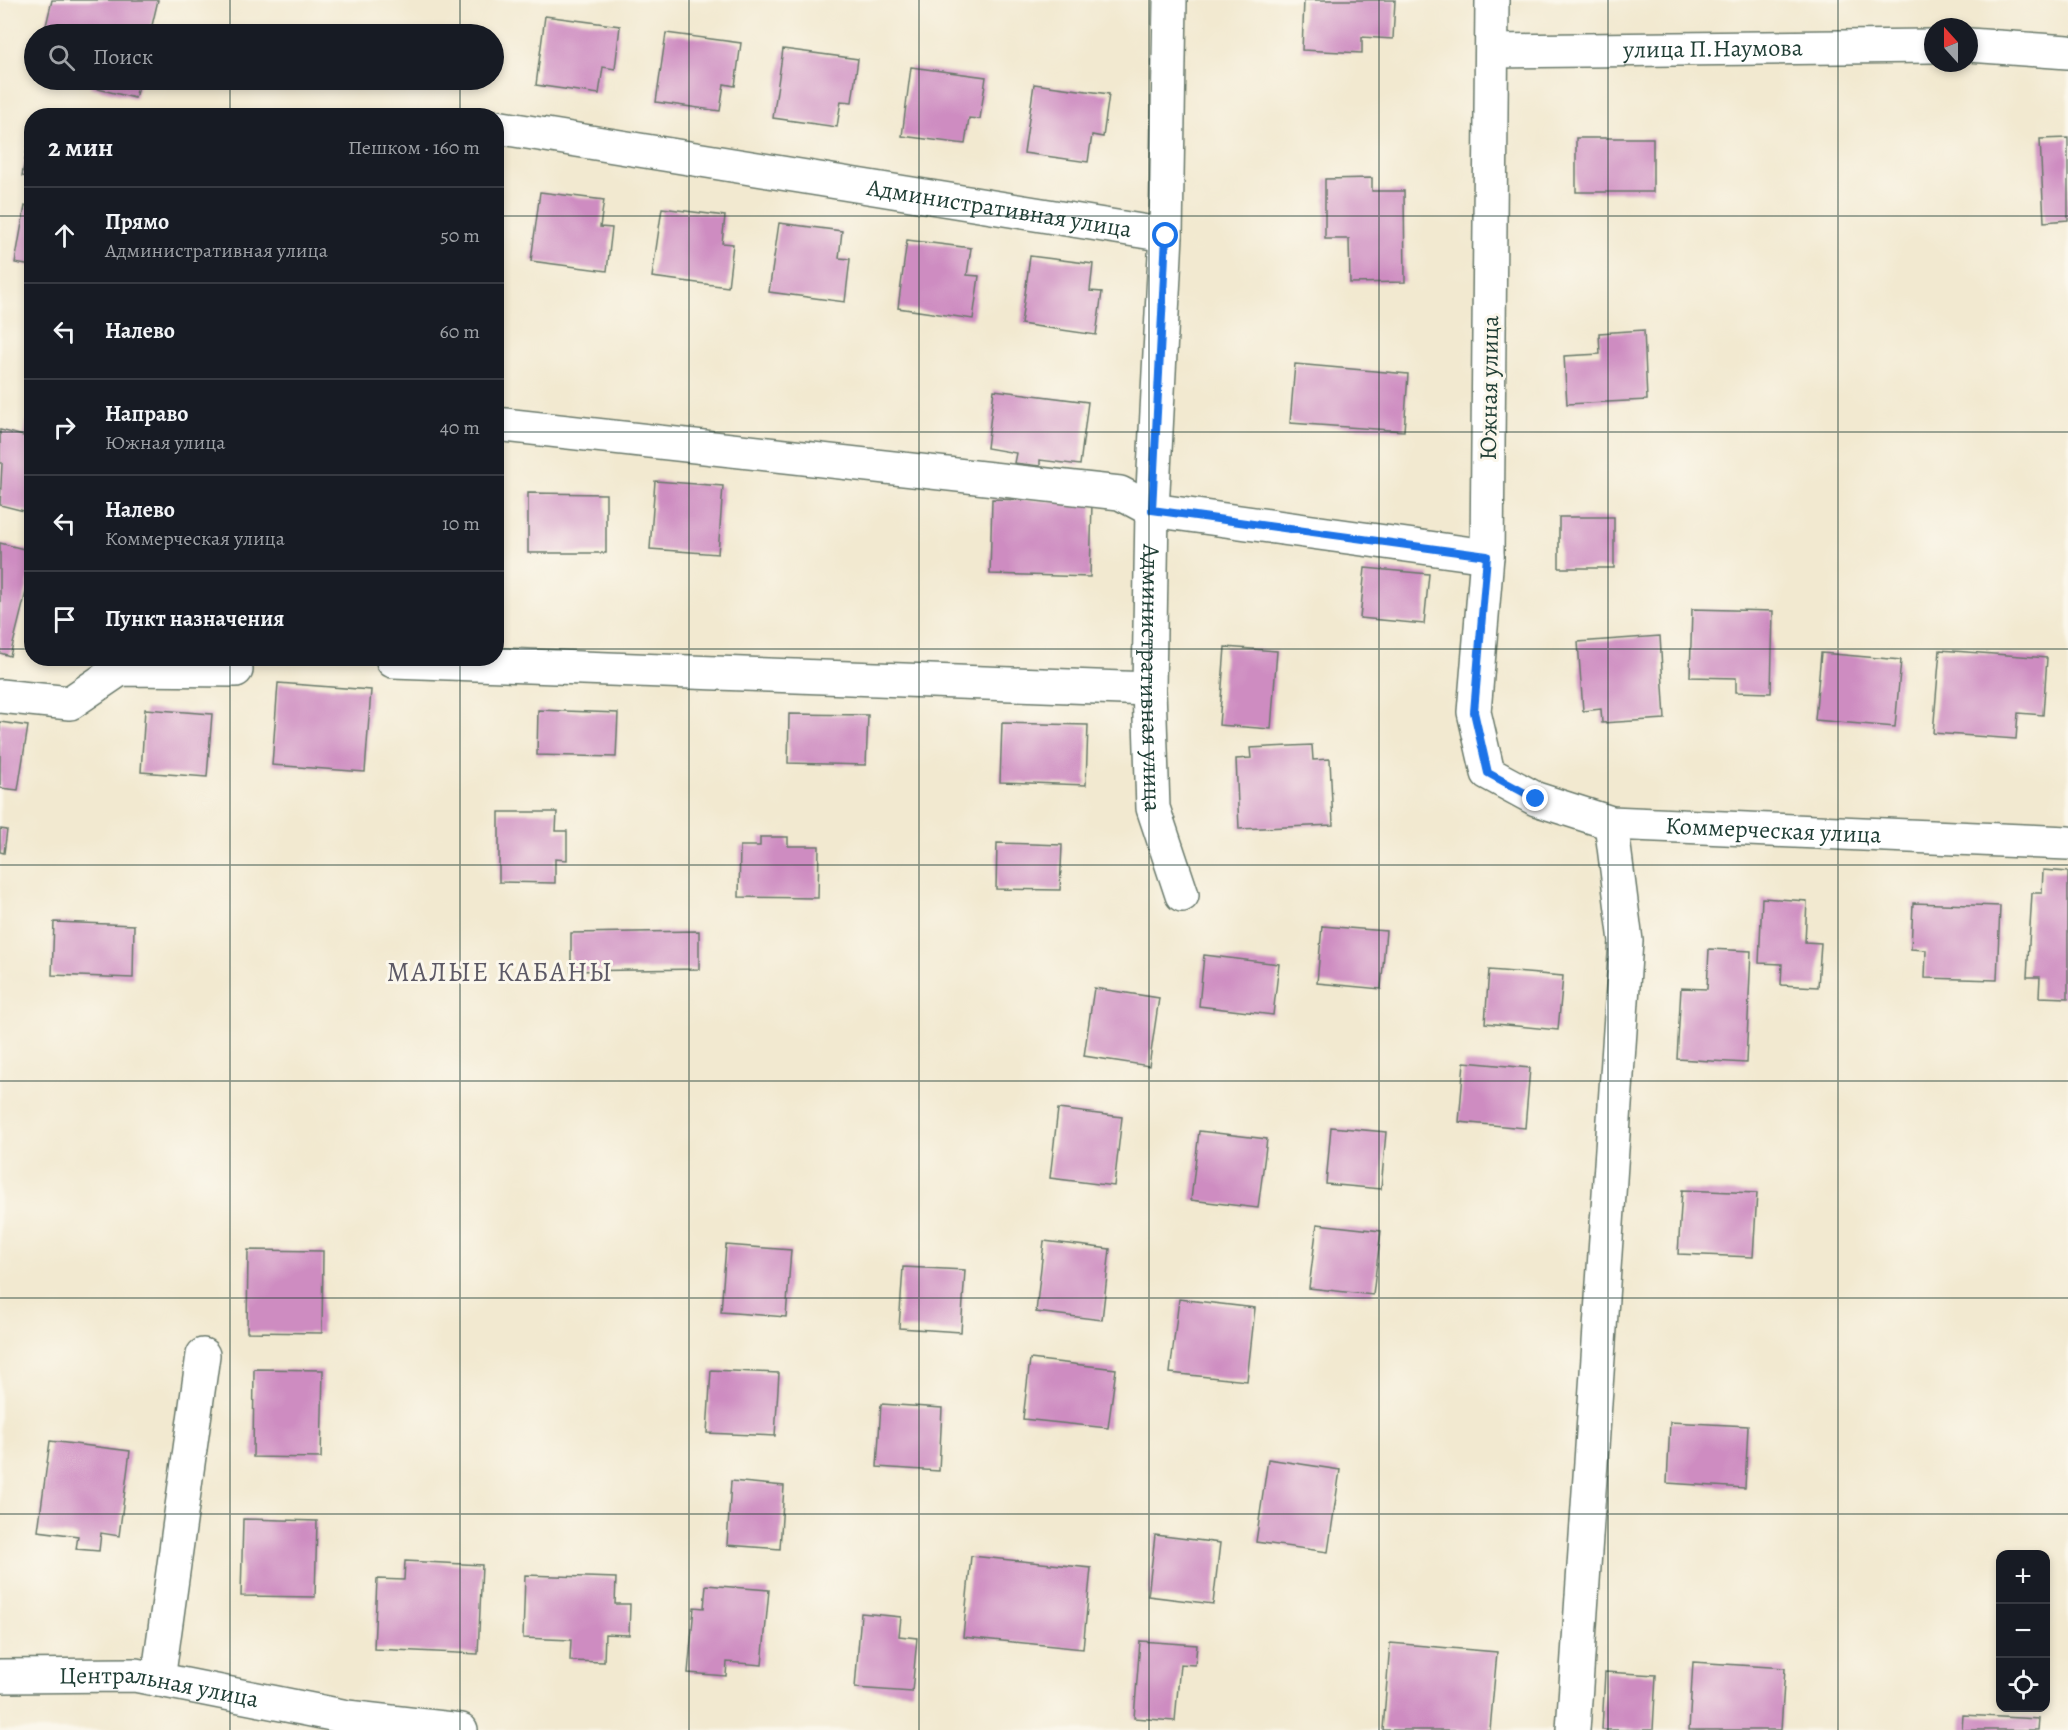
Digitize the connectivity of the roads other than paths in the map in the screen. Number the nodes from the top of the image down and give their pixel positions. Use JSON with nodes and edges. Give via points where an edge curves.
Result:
{"nodes":[{"id":1,"x":1170,"y":0,"type":"edge"},
{"id":2,"x":1492,"y":0,"type":"edge"},
{"id":3,"x":1924,"y":46,"type":"edge"},
{"id":4,"x":1978,"y":46,"type":"edge"},
{"id":5,"x":1493,"y":51,"type":"junction"},
{"id":6,"x":2068,"y":52,"type":"edge"},
{"id":7,"x":504,"y":128,"type":"edge"},
{"id":8,"x":1166,"y":236,"type":"junction"},
{"id":9,"x":504,"y":425,"type":"edge"},
{"id":10,"x":1152,"y":510,"type":"junction"},
{"id":11,"x":1487,"y":556,"type":"junction"},
{"id":12,"x":504,"y":665,"type":"edge"},
{"id":13,"x":237,"y":670,"type":"dead end"},
{"id":14,"x":1149,"y":689,"type":"junction"},
{"id":15,"x":0,"y":696,"type":"edge"},
{"id":16,"x":1488,"y":773,"type":"joint"},
{"id":17,"x":1611,"y":823,"type":"junction"},
{"id":18,"x":2068,"y":843,"type":"edge"},
{"id":19,"x":1182,"y":895,"type":"dead end"},
{"id":20,"x":203,"y":1355,"type":"dead end"},
{"id":21,"x":0,"y":1676,"type":"edge"},
{"id":22,"x":158,"y":1680,"type":"junction"},
{"id":23,"x":346,"y":1724,"type":"edge"},
{"id":24,"x":461,"y":1730,"type":"edge"},
{"id":25,"x":1573,"y":1730,"type":"edge"}],
"edges":[{"from":1,"to":8,"type":"street"},
{"from":2,"to":5,"type":"street","name":"Южная улица"},
{"from":3,"to":5,"type":"street","name":"улица П.Наумова"},
{"from":4,"to":6,"type":"street"},
{"from":5,"to":11,"type":"street","name":"Южная улица"},
{"from":7,"to":8,"type":"street","name":"Административная улица"},
{"from":8,"to":10,"type":"street","name":"Административная улица"},
{"from":9,"to":10,"type":"street","via":[[1120,493]]},
{"from":10,"to":11,"type":"street"},
{"from":10,"to":14,"type":"street","name":"Административная улица"},
{"from":11,"to":16,"type":"street","name":"Южная улица","via":[[1474,712]]},
{"from":12,"to":14,"type":"street"},
{"from":13,"to":15,"type":"street","via":[[120,669],[70,703]]},
{"from":14,"to":19,"type":"street","name":"Административная улица","via":[[1153,808]]},
{"from":16,"to":17,"type":"street","name":"Коммерческая улица","via":[[1536,799]]},
{"from":17,"to":18,"type":"street","name":"Коммерческая улица"},
{"from":17,"to":25,"type":"street","via":[[1626,941]]},
{"from":20,"to":22,"type":"street"},
{"from":21,"to":22,"type":"street","name":"Центральная улица","via":[[135,1675]]},
{"from":22,"to":23,"type":"street","name":"Центральная улица"},
{"from":23,"to":24,"type":"street","name":"Центральная улица"}]}
